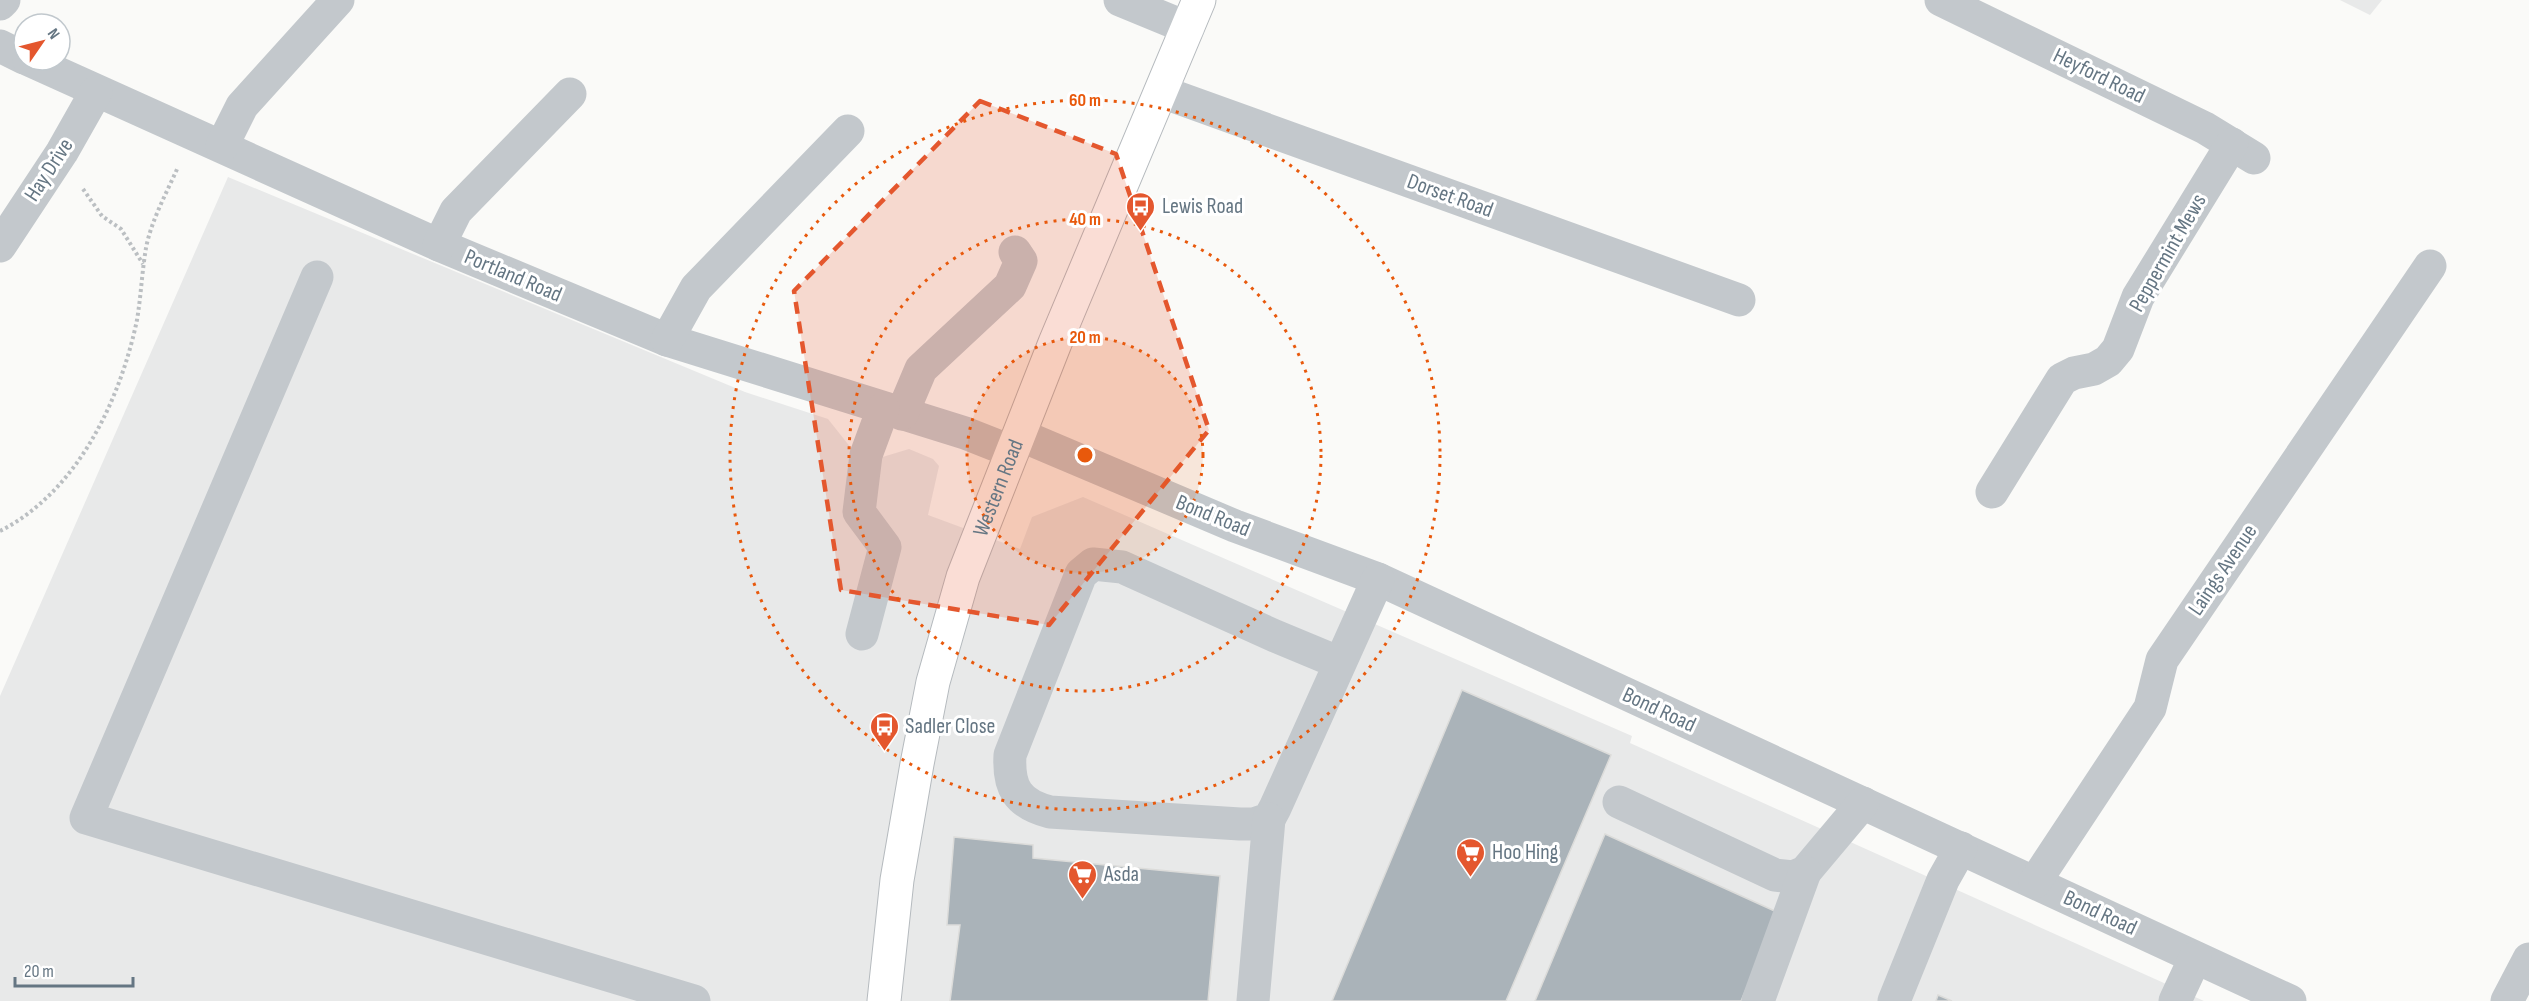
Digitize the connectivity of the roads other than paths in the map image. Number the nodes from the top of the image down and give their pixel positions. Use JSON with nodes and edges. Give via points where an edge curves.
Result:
{"nodes":[{"id":1,"x":4,"y":0,"type":"edge"},
{"id":2,"x":338,"y":0,"type":"edge"},
{"id":3,"x":1119,"y":0,"type":"edge"},
{"id":4,"x":1941,"y":0,"type":"edge"},
{"id":5,"x":0,"y":4,"type":"edge"},
{"id":6,"x":1193,"y":14,"type":"edge"},
{"id":7,"x":54,"y":72,"type":"edge"},
{"id":8,"x":96,"y":92,"type":"junction"},
{"id":9,"x":1162,"y":92,"type":"junction"},
{"id":10,"x":570,"y":94,"type":"dead end"},
{"id":11,"x":848,"y":131,"type":"dead end"},
{"id":12,"x":207,"y":140,"type":"junction"},
{"id":13,"x":2243,"y":151,"type":"joint"},
{"id":14,"x":439,"y":245,"type":"junction"},
{"id":15,"x":0,"y":246,"type":"edge"},
{"id":16,"x":1015,"y":252,"type":"dead end"},
{"id":17,"x":2430,"y":266,"type":"dead end"},
{"id":18,"x":317,"y":277,"type":"dead end"},
{"id":19,"x":1739,"y":300,"type":"dead end"},
{"id":20,"x":667,"y":340,"type":"junction"},
{"id":21,"x":892,"y":412,"type":"junction"},
{"id":22,"x":1017,"y":444,"type":"junction"},
{"id":23,"x":1992,"y":492,"type":"dead end"},
{"id":24,"x":1377,"y":579,"type":"junction"},
{"id":25,"x":862,"y":634,"type":"dead end"},
{"id":26,"x":1340,"y":663,"type":"junction"},
{"id":27,"x":1619,"y":802,"type":"dead end"},
{"id":28,"x":1863,"y":803,"type":"junction"},
{"id":29,"x":1272,"y":813,"type":"junction"},
{"id":30,"x":1961,"y":848,"type":"junction"},
{"id":31,"x":1805,"y":872,"type":"junction"},
{"id":32,"x":2035,"y":882,"type":"junction"},
{"id":33,"x":2195,"y":958,"type":"junction"},
{"id":34,"x":2529,"y":959,"type":"edge"},
{"id":35,"x":694,"y":1001,"type":"edge"},
{"id":36,"x":884,"y":1001,"type":"edge"},
{"id":37,"x":1253,"y":1001,"type":"edge"},
{"id":38,"x":1758,"y":1001,"type":"edge"},
{"id":39,"x":1894,"y":1001,"type":"edge"},
{"id":40,"x":2175,"y":1001,"type":"edge"},
{"id":41,"x":2290,"y":1001,"type":"edge"},
{"id":42,"x":2508,"y":1001,"type":"edge"}],
"edges":[{"from":1,"to":5,"type":"street"},
{"from":2,"to":12,"type":"street"},
{"from":3,"to":6,"type":"street"},
{"from":4,"to":13,"type":"street","name":"Heyford Road","via":[[2205,128]]},
{"from":6,"to":9,"type":"main road","name":"Western Road"},
{"from":7,"to":8,"type":"street","name":"Portland Road"},
{"from":8,"to":12,"type":"street","name":"Portland Road"},
{"from":8,"to":15,"type":"street","name":"Hay Drive"},
{"from":9,"to":19,"type":"street","name":"Dorset Road"},
{"from":9,"to":22,"type":"main road","name":"Western Road","via":[[1055,343]]},
{"from":10,"to":14,"type":"street","via":[[456,211]]},
{"from":11,"to":20,"type":"street","via":[[696,288]]},
{"from":12,"to":14,"type":"street","name":"Portland Road"},
{"from":13,"to":23,"type":"street","name":"Peppermint Mews","via":[[2138,297],[2118,349],[2094,369],[2062,380]]},
{"from":14,"to":20,"type":"street","name":"Portland Road"},
{"from":16,"to":21,"type":"street","via":[[1021,261],[1010,286],[921,369]]},
{"from":17,"to":32,"type":"street","name":"Laings Avenue","via":[[2162,660],[2150,708]]},
{"from":18,"to":35,"type":"street","via":[[86,818]]},
{"from":20,"to":21,"type":"street","name":"Portland Road"},
{"from":21,"to":22,"type":"street","name":"Portland Road"},
{"from":21,"to":25,"type":"street","via":[[866,455],[858,512],[885,547]]},
{"from":22,"to":24,"type":"street","name":"Bond Road"},
{"from":22,"to":36,"type":"main road","name":"Western Road","via":[[970,553],[933,682],[897,880]]},
{"from":24,"to":26,"type":"street"},
{"from":24,"to":28,"type":"street","name":"Bond Road"},
{"from":26,"to":29,"type":"street"},
{"from":26,"to":29,"type":"street","via":[[1122,567],[1093,564],[1081,574],[1010,756],[1009,776],[1018,795],[1033,808],[1050,812],[1254,824]]},
{"from":27,"to":31,"type":"street","via":[[1775,875],[1793,877]]},
{"from":28,"to":30,"type":"street","name":"Bond Road"},
{"from":28,"to":31,"type":"street"},
{"from":29,"to":37,"type":"street"},
{"from":30,"to":32,"type":"street","name":"Bond Road"},
{"from":30,"to":39,"type":"street","via":[[1943,880]]},
{"from":31,"to":38,"type":"street"},
{"from":32,"to":33,"type":"street","name":"Bond Road"},
{"from":33,"to":40,"type":"street"},
{"from":33,"to":41,"type":"street","name":"Bond Road"},
{"from":34,"to":42,"type":"street"}]}
